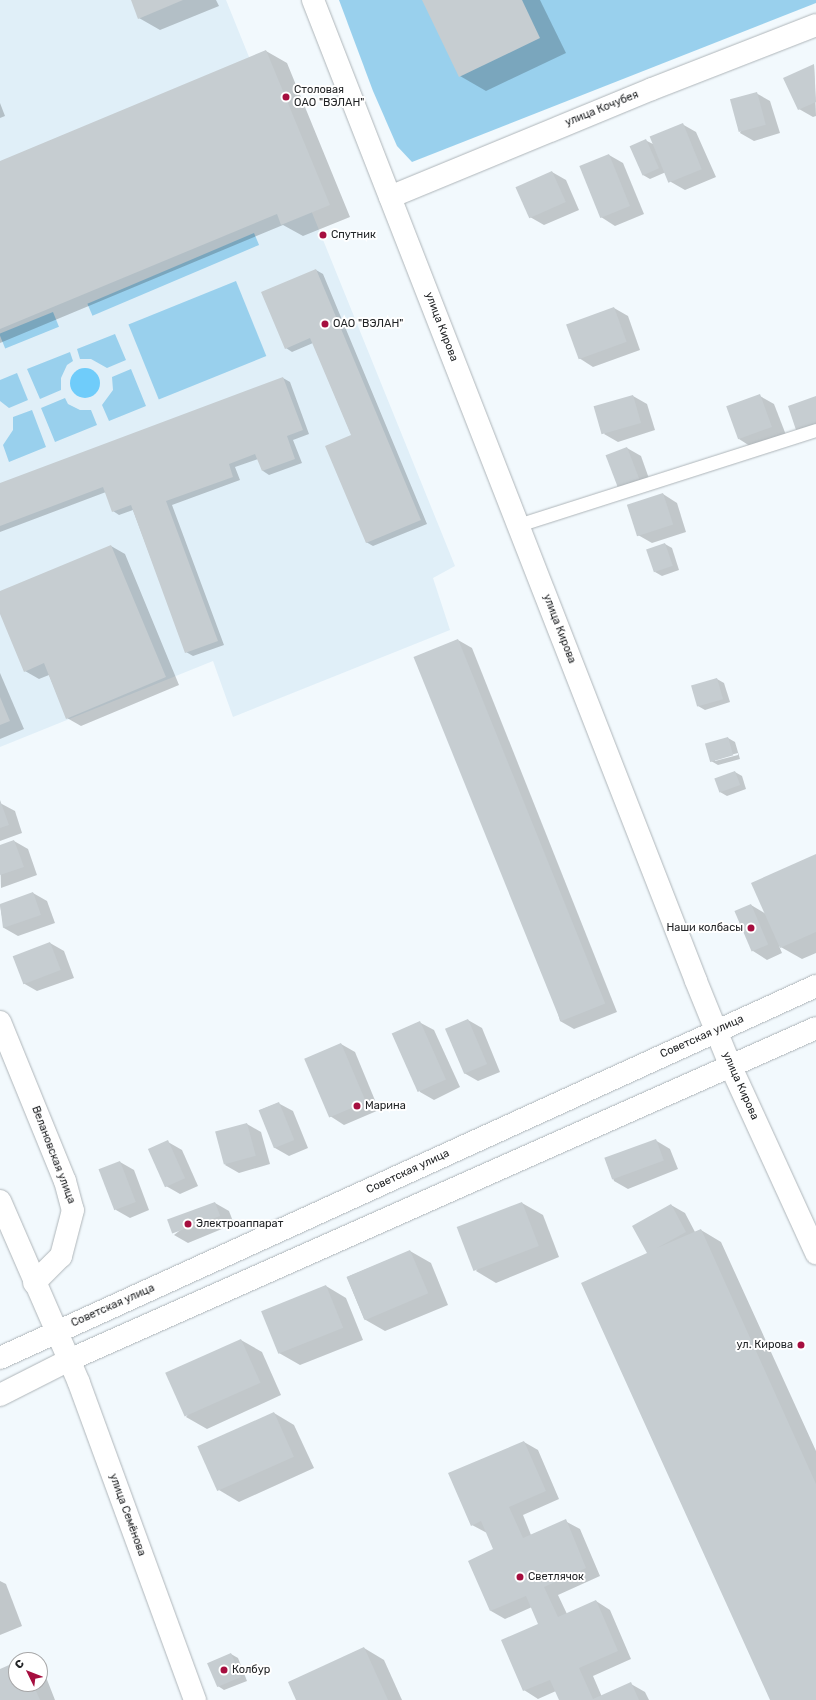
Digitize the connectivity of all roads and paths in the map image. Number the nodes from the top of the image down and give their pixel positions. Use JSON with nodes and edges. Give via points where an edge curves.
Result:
{"nodes":[{"id":1,"x":313,"y":0,"type":"edge"},
{"id":2,"x":816,"y":25,"type":"edge"},
{"id":3,"x":390,"y":196,"type":"junction"},
{"id":4,"x":816,"y":430,"type":"edge"},
{"id":5,"x":518,"y":525,"type":"junction"},
{"id":6,"x":816,"y":986,"type":"edge"},
{"id":7,"x":0,"y":1022,"type":"edge"},
{"id":8,"x":816,"y":1028,"type":"edge"},
{"id":9,"x":716,"y":1030,"type":"junction"},
{"id":10,"x":731,"y":1067,"type":"junction"},
{"id":11,"x":0,"y":1201,"type":"edge"},
{"id":12,"x":816,"y":1253,"type":"edge"},
{"id":13,"x":34,"y":1283,"type":"junction"},
{"id":14,"x":56,"y":1332,"type":"junction"},
{"id":15,"x":0,"y":1358,"type":"edge"},
{"id":16,"x":69,"y":1360,"type":"junction"},
{"id":17,"x":0,"y":1395,"type":"edge"},
{"id":18,"x":195,"y":1700,"type":"edge"}],
"edges":[{"from":1,"to":3,"type":"street","name":"улица Кирова"},
{"from":2,"to":3,"type":"street","name":"улица Кочубея"},
{"from":3,"to":5,"type":"street","name":"улица Кирова"},
{"from":4,"to":5,"type":"lane"},
{"from":5,"to":9,"type":"street","name":"улица Кирова"},
{"from":6,"to":9,"type":"street","name":"Советская улица"},
{"from":7,"to":13,"type":"street","name":"Велановская улица","via":[[65,1181],[73,1210],[61,1256]]},
{"from":8,"to":10,"type":"street"},
{"from":9,"to":10,"type":"street","name":"улица Кирова"},
{"from":9,"to":14,"type":"street","name":"Советская улица"},
{"from":10,"to":12,"type":"street","name":"улица Кирова"},
{"from":10,"to":16,"type":"street"},
{"from":11,"to":13,"type":"street"},
{"from":13,"to":14,"type":"street"},
{"from":14,"to":15,"type":"street","name":"Советская улица"},
{"from":14,"to":16,"type":"street","name":"улица Семёнова"},
{"from":16,"to":17,"type":"street"},
{"from":16,"to":18,"type":"street","name":"улица Семёнова"}]}
